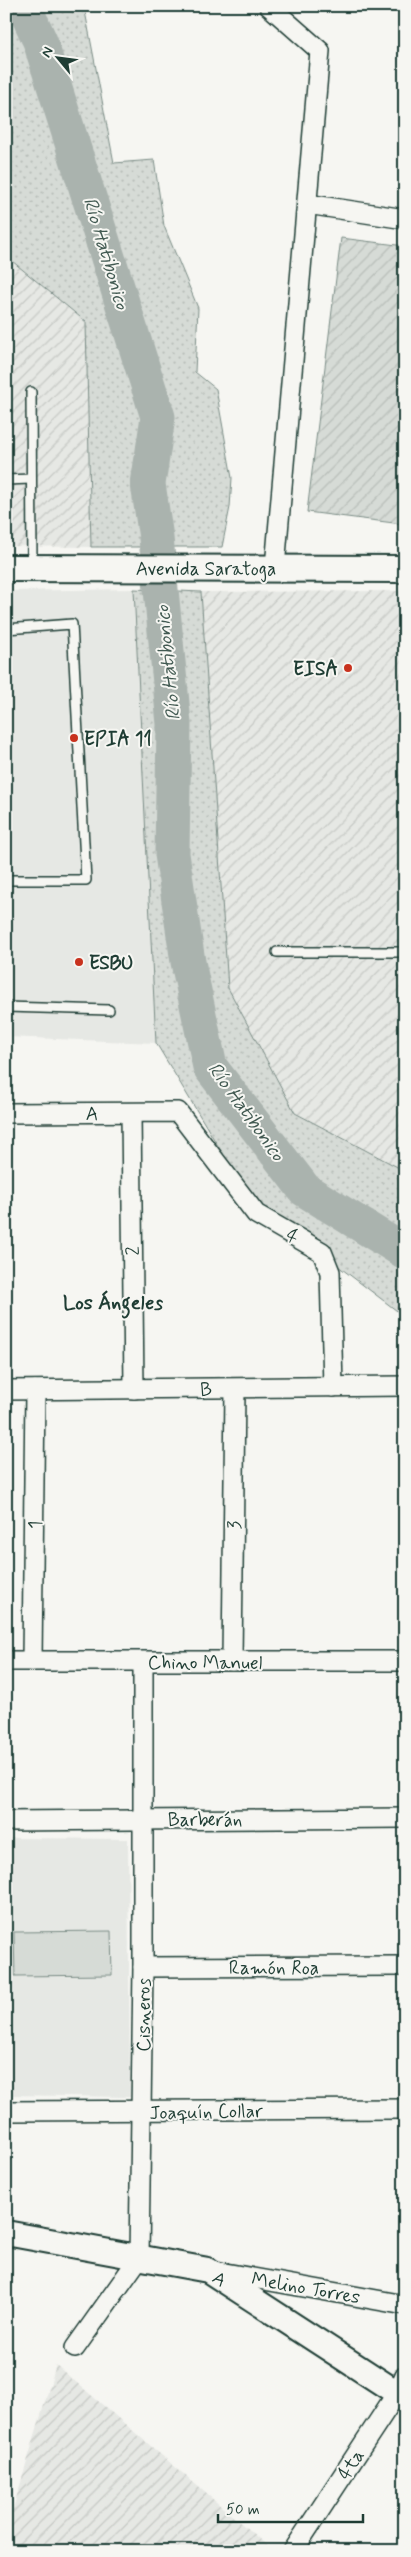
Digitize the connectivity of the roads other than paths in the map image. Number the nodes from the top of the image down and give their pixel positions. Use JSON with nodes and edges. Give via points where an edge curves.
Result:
{"nodes":[{"id":1,"x":269,"y":6,"type":"edge"},
{"id":2,"x":306,"y":204,"type":"junction"},
{"id":3,"x":405,"y":219,"type":"edge"},
{"id":4,"x":31,"y":392,"type":"dead end"},
{"id":5,"x":6,"y":480,"type":"edge"},
{"id":6,"x":31,"y":480,"type":"junction"},
{"id":7,"x":275,"y":567,"type":"junction"},
{"id":8,"x":19,"y":568,"type":"edge"},
{"id":9,"x":405,"y":569,"type":"edge"},
{"id":10,"x":6,"y":629,"type":"edge"},
{"id":11,"x":6,"y":880,"type":"edge"},
{"id":12,"x":277,"y":952,"type":"dead end"},
{"id":13,"x":405,"y":952,"type":"edge"},
{"id":14,"x":6,"y":1007,"type":"edge"},
{"id":15,"x":109,"y":1010,"type":"dead end"},
{"id":16,"x":178,"y":1112,"type":"joint"},
{"id":17,"x":6,"y":1113,"type":"edge"},
{"id":18,"x":131,"y":1113,"type":"junction"},
{"id":19,"x":405,"y":1386,"type":"edge"},
{"id":20,"x":333,"y":1387,"type":"junction"},
{"id":21,"x":134,"y":1389,"type":"junction"},
{"id":22,"x":235,"y":1389,"type":"junction"},
{"id":23,"x":6,"y":1390,"type":"edge"},
{"id":24,"x":35,"y":1390,"type":"junction"},
{"id":25,"x":6,"y":1661,"type":"edge"},
{"id":26,"x":32,"y":1661,"type":"junction"},
{"id":27,"x":232,"y":1661,"type":"junction"},
{"id":28,"x":405,"y":1661,"type":"edge"},
{"id":29,"x":143,"y":1662,"type":"junction"},
{"id":30,"x":405,"y":1818,"type":"edge"},
{"id":31,"x":142,"y":1820,"type":"junction"},
{"id":32,"x":6,"y":1821,"type":"edge"},
{"id":33,"x":405,"y":1966,"type":"edge"},
{"id":34,"x":143,"y":1967,"type":"junction"},
{"id":35,"x":405,"y":2109,"type":"edge"},
{"id":36,"x":6,"y":2111,"type":"edge"},
{"id":37,"x":142,"y":2112,"type":"junction"},
{"id":38,"x":6,"y":2233,"type":"edge"},
{"id":39,"x":139,"y":2258,"type":"junction"},
{"id":40,"x":208,"y":2270,"type":"junction"},
{"id":41,"x":405,"y":2305,"type":"edge"},
{"id":42,"x":75,"y":2348,"type":"dead end"},
{"id":43,"x":402,"y":2389,"type":"edge"},
{"id":44,"x":293,"y":2551,"type":"edge"}],
"edges":[{"from":1,"to":2,"type":"street","via":[[320,51]]},
{"from":2,"to":3,"type":"street"},
{"from":2,"to":7,"type":"street"},
{"from":4,"to":6,"type":"lane"},
{"from":5,"to":6,"type":"lane"},
{"from":6,"to":8,"type":"lane"},
{"from":7,"to":8,"type":"main road","name":"Avenida Saratoga"},
{"from":7,"to":9,"type":"main road","name":"Avenida Saratoga"},
{"from":10,"to":11,"type":"lane","via":[[72,624],[86,880]]},
{"from":12,"to":13,"type":"lane"},
{"from":14,"to":15,"type":"lane"},
{"from":16,"to":18,"type":"street","name":"A"},
{"from":16,"to":20,"type":"street","name":"4","via":[[256,1214],[322,1252],[327,1260]]},
{"from":17,"to":18,"type":"street","name":"A"},
{"from":18,"to":21,"type":"street","name":"2"},
{"from":19,"to":20,"type":"street","name":"B"},
{"from":20,"to":22,"type":"street","name":"B"},
{"from":21,"to":22,"type":"street","name":"B"},
{"from":21,"to":24,"type":"street","name":"B"},
{"from":22,"to":27,"type":"street","name":"3"},
{"from":23,"to":24,"type":"street","name":"B"},
{"from":24,"to":26,"type":"street","name":"1"},
{"from":25,"to":26,"type":"street","name":"Chino Manuel"},
{"from":26,"to":29,"type":"street","name":"Chino Manuel"},
{"from":27,"to":28,"type":"street","name":"Chino Manuel"},
{"from":27,"to":29,"type":"street","name":"Chino Manuel"},
{"from":29,"to":31,"type":"street","name":"Cisneros"},
{"from":30,"to":31,"type":"street","name":"Barberán"},
{"from":31,"to":32,"type":"street","name":"Barberán"},
{"from":31,"to":34,"type":"street","name":"Cisneros"},
{"from":33,"to":34,"type":"street","name":"Ramón Roa"},
{"from":34,"to":37,"type":"street","name":"Cisneros"},
{"from":35,"to":37,"type":"street","name":"Joaquín Collar"},
{"from":36,"to":37,"type":"street","name":"Joaquín Collar"},
{"from":37,"to":39,"type":"street","name":"Cisneros"},
{"from":38,"to":39,"type":"street","name":"A"},
{"from":39,"to":40,"type":"street","name":"A"},
{"from":39,"to":42,"type":"street"},
{"from":40,"to":41,"type":"street","name":"Melino Torres"},
{"from":40,"to":43,"type":"street","name":"A"},
{"from":43,"to":44,"type":"street","name":"4ta"}]}
